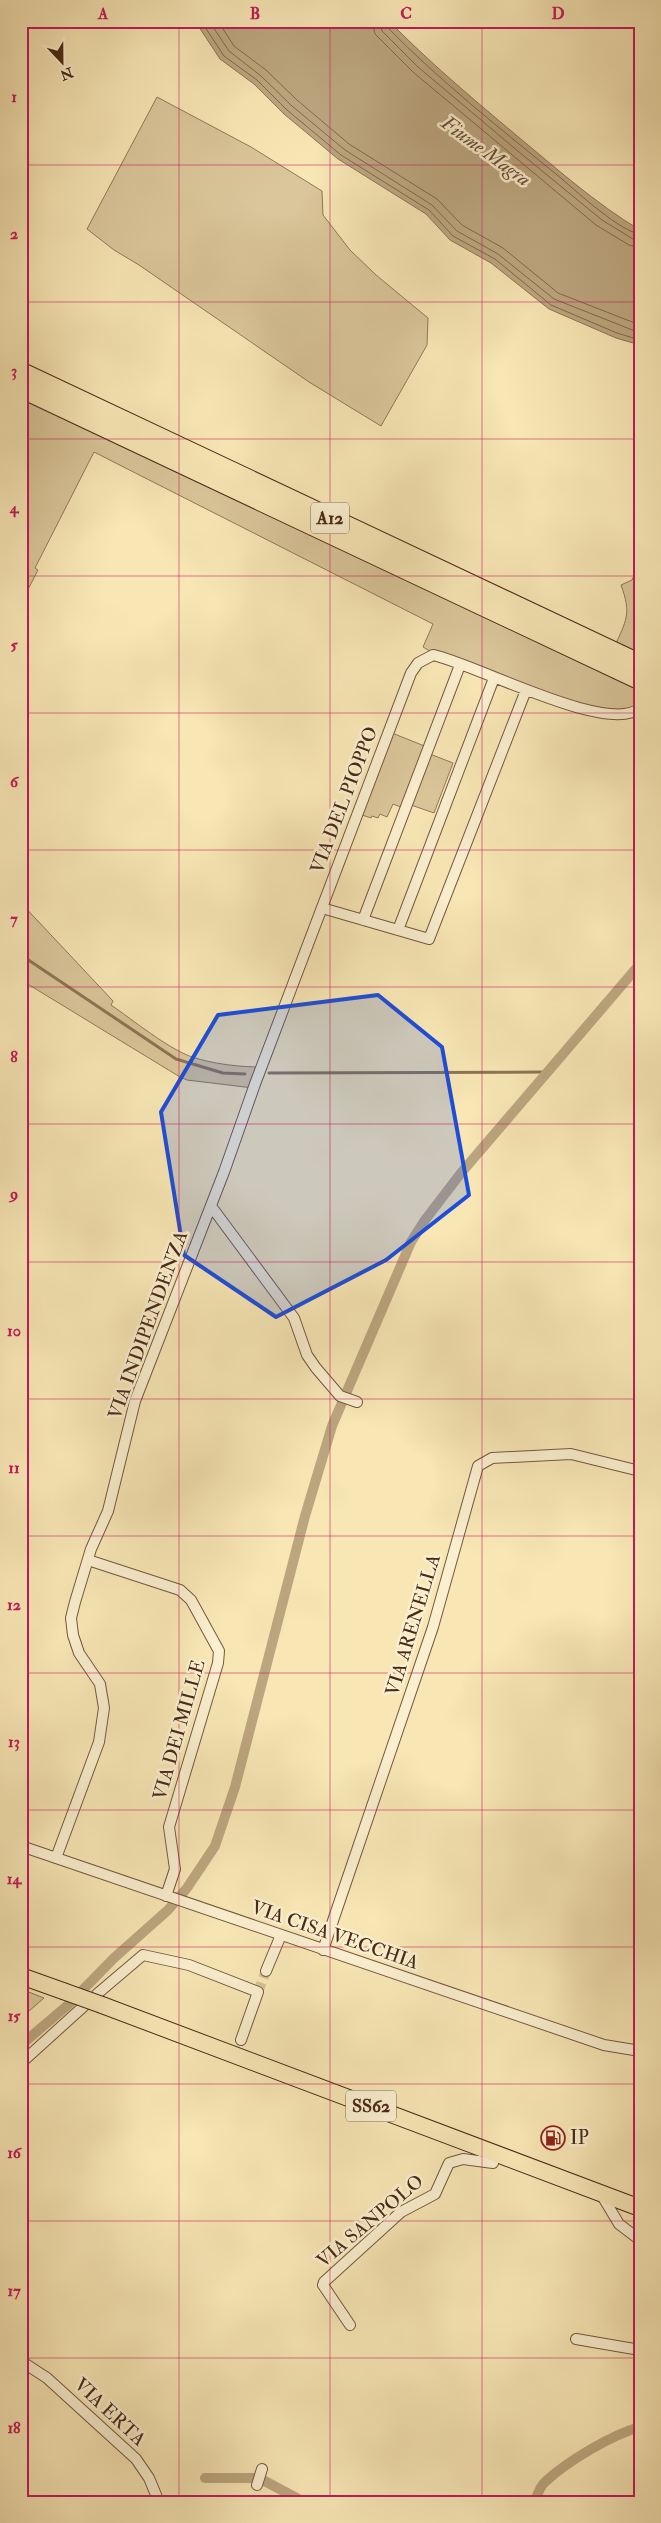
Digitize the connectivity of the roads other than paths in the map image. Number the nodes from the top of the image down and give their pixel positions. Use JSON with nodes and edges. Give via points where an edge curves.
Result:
{"nodes":[{"id":1,"x":21,"y":372,"type":"edge"},
{"id":2,"x":21,"y":388,"type":"edge"},
{"id":3,"x":640,"y":664,"type":"edge"},
{"id":4,"x":460,"y":665,"type":"junction"},
{"id":5,"x":494,"y":678,"type":"junction"},
{"id":6,"x":640,"y":680,"type":"edge"},
{"id":7,"x":526,"y":690,"type":"junction"},
{"id":8,"x":640,"y":708,"type":"edge"},
{"id":9,"x":322,"y":908,"type":"junction"},
{"id":10,"x":362,"y":920,"type":"junction"},
{"id":11,"x":398,"y":930,"type":"junction"},
{"id":12,"x":224,"y":1172,"type":"joint"},
{"id":13,"x":211,"y":1206,"type":"junction"},
{"id":14,"x":353,"y":1402,"type":"dead end"},
{"id":15,"x":640,"y":1471,"type":"edge"},
{"id":16,"x":88,"y":1560,"type":"junction"},
{"id":17,"x":21,"y":1846,"type":"edge"},
{"id":18,"x":56,"y":1858,"type":"junction"},
{"id":19,"x":169,"y":1897,"type":"junction"},
{"id":20,"x":281,"y":1936,"type":"junction"},
{"id":21,"x":323,"y":1950,"type":"junction"},
{"id":22,"x":266,"y":1971,"type":"tunnel mouth"},
{"id":23,"x":21,"y":1976,"type":"edge"},
{"id":24,"x":100,"y":1999,"type":"junction"},
{"id":25,"x":84,"y":2006,"type":"dead end"},
{"id":26,"x":241,"y":2040,"type":"dead end"},
{"id":27,"x":640,"y":2051,"type":"edge"},
{"id":28,"x":21,"y":2063,"type":"edge"},
{"id":29,"x":495,"y":2153,"type":"junction"},
{"id":30,"x":600,"y":2193,"type":"junction"},
{"id":31,"x":640,"y":2208,"type":"edge"},
{"id":32,"x":640,"y":2240,"type":"edge"},
{"id":33,"x":350,"y":2325,"type":"dead end"},
{"id":34,"x":576,"y":2339,"type":"dead end"},
{"id":35,"x":640,"y":2350,"type":"edge"},
{"id":36,"x":21,"y":2361,"type":"edge"},
{"id":37,"x":262,"y":2469,"type":"dead end"},
{"id":38,"x":257,"y":2485,"type":"dead end"},
{"id":39,"x":159,"y":2502,"type":"edge"}],
"edges":[{"from":1,"to":3,"type":"highway","number":"A12"},
{"from":2,"to":6,"type":"highway","number":"A12"},
{"from":4,"to":5,"type":"street","name":"VIA DEL PIOPPO"},
{"from":4,"to":9,"type":"street","name":"VIA DEL PIOPPO","via":[[433,655],[418,663],[411,673]]},
{"from":4,"to":10,"type":"street"},
{"from":5,"to":7,"type":"street","name":"VIA DEL PIOPPO"},
{"from":5,"to":11,"type":"street"},
{"from":7,"to":8,"type":"street","name":"VIA DEL PIOPPO","via":[[552,700],[615,715],[626,715]]},
{"from":7,"to":11,"type":"street","via":[[429,939]]},
{"from":9,"to":10,"type":"street"},
{"from":9,"to":12,"type":"street","name":"VIA DEL PIOPPO"},
{"from":10,"to":11,"type":"street"},
{"from":12,"to":13,"type":"street","name":"VIA INDIPENDENZA"},
{"from":13,"to":14,"type":"street","via":[[294,1318],[307,1355],[340,1396]]},
{"from":13,"to":16,"type":"street","name":"VIA INDIPENDENZA","via":[[135,1401],[108,1512]]},
{"from":15,"to":21,"type":"street","name":"VIA ARENELLA","via":[[571,1454],[492,1458],[478,1466],[433,1627]]},
{"from":16,"to":18,"type":"street","name":"VIA INDIPENDENZA","via":[[71,1618],[79,1653],[100,1684],[104,1698],[102,1724],[99,1742]]},
{"from":16,"to":19,"type":"street","name":"VIA DEI MILLE","via":[[180,1590],[190,1600],[218,1651],[218,1663],[169,1827],[175,1869]]},
{"from":17,"to":18,"type":"street","name":"VIA CISA VECCHIA"},
{"from":18,"to":19,"type":"street","name":"VIA CISA VECCHIA"},
{"from":19,"to":20,"type":"street","name":"VIA CISA VECCHIA"},
{"from":20,"to":21,"type":"street","name":"VIA CISA VECCHIA"},
{"from":20,"to":22,"type":"street"},
{"from":21,"to":27,"type":"street","name":"VIA CISA VECCHIA","via":[[604,2045]]},
{"from":23,"to":24,"type":"main road","number":"SS62","bridge":true,"via":[[63,1991]]},
{"from":24,"to":26,"type":"street","via":[[143,1955],[188,1965],[258,1992]]},
{"from":24,"to":29,"type":"main road","number":"SS62"},
{"from":25,"to":28,"type":"street"},
{"from":29,"to":30,"type":"main road","number":"SS62"},
{"from":29,"to":33,"type":"street","name":"VIA SANPOLO","via":[[494,2163],[463,2159],[449,2163],[435,2194],[392,2220],[324,2282]]},
{"from":30,"to":31,"type":"main road","number":"SS62"},
{"from":30,"to":32,"type":"street","via":[[619,2224]]},
{"from":34,"to":35,"type":"street"},
{"from":36,"to":39,"type":"street","name":"VIA ERTA","via":[[47,2378],[136,2459]]},
{"from":37,"to":38,"type":"street"}]}
